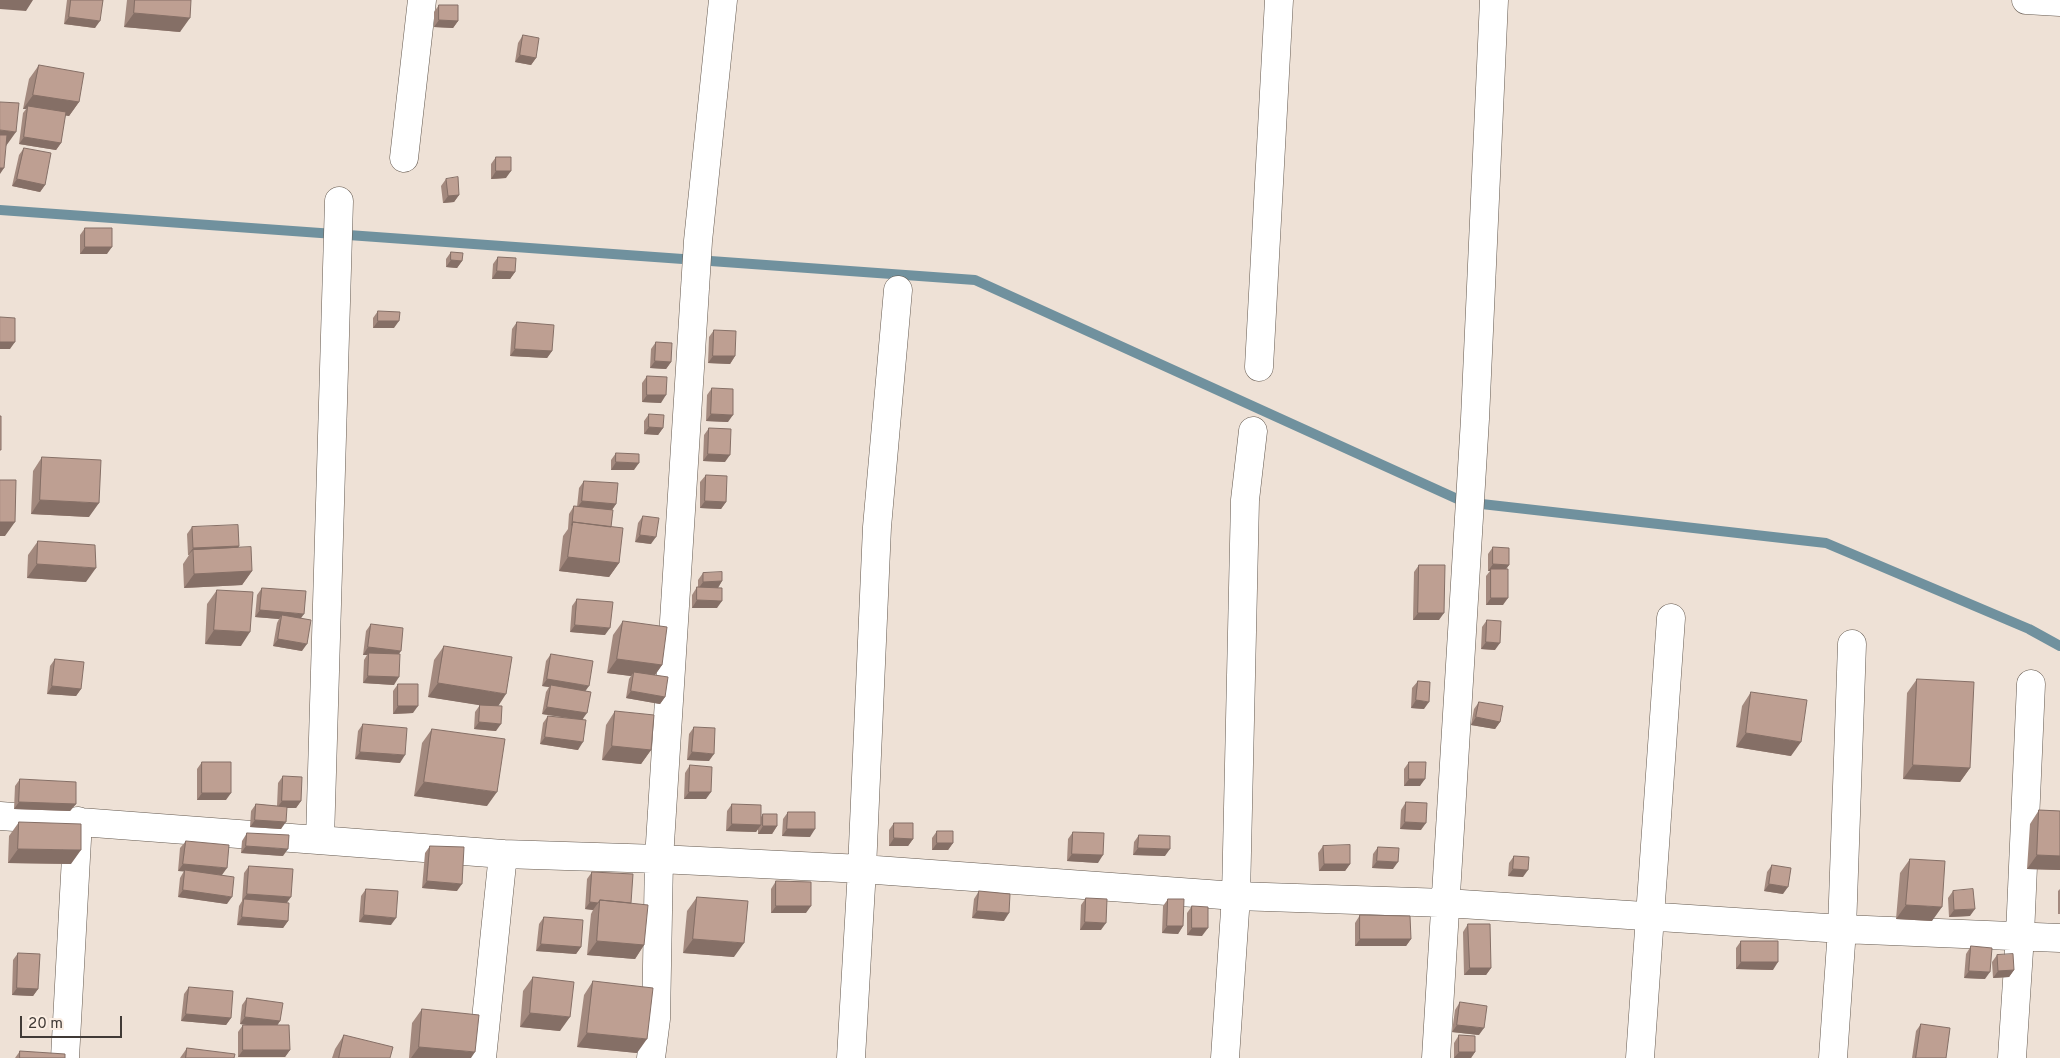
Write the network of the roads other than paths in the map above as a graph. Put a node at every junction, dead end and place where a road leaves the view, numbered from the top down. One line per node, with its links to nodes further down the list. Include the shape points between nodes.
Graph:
1 (422, 0): 7 (street)
2 (723, 0): 19 (street, via 698,242)
3 (1279, 0): 10 (street)
4 (1494, 0): 22 (street, via 1475,419)
5 (2026, 0): 6 (street)
6 (2060, 2)
7 (404, 158)
8 (339, 201): 17 (street)
9 (898, 290): 20 (street, via 877,527)
10 (1259, 367)
11 (1253, 431): 21 (street, via 1245,500)
12 (1671, 618): 23 (street)
13 (1852, 644): 24 (street)
14 (2031, 684): 25 (street)
15 (0, 816): 16 (street)
16 (78, 821): 17 (street); 27 (street)
17 (320, 839): 18 (street)
18 (502, 854): 19 (street); 28 (street)
19 (659, 859): 20 (street); 29 (street, via 656,1019)
20 (862, 869): 21 (street); 30 (street)
21 (1236, 896): 22 (street); 31 (street)
22 (1446, 903): 23 (street); 32 (street)
23 (1650, 916): 24 (street); 33 (street)
24 (1842, 929): 25 (street); 34 (street)
25 (2020, 935): 26 (street); 35 (street)
26 (2060, 938)
27 (65, 1058)
28 (482, 1058)
29 (651, 1058)
30 (851, 1058)
31 (1225, 1058)
32 (1436, 1058)
33 (1640, 1058)
34 (1833, 1058)
35 (2012, 1058)

